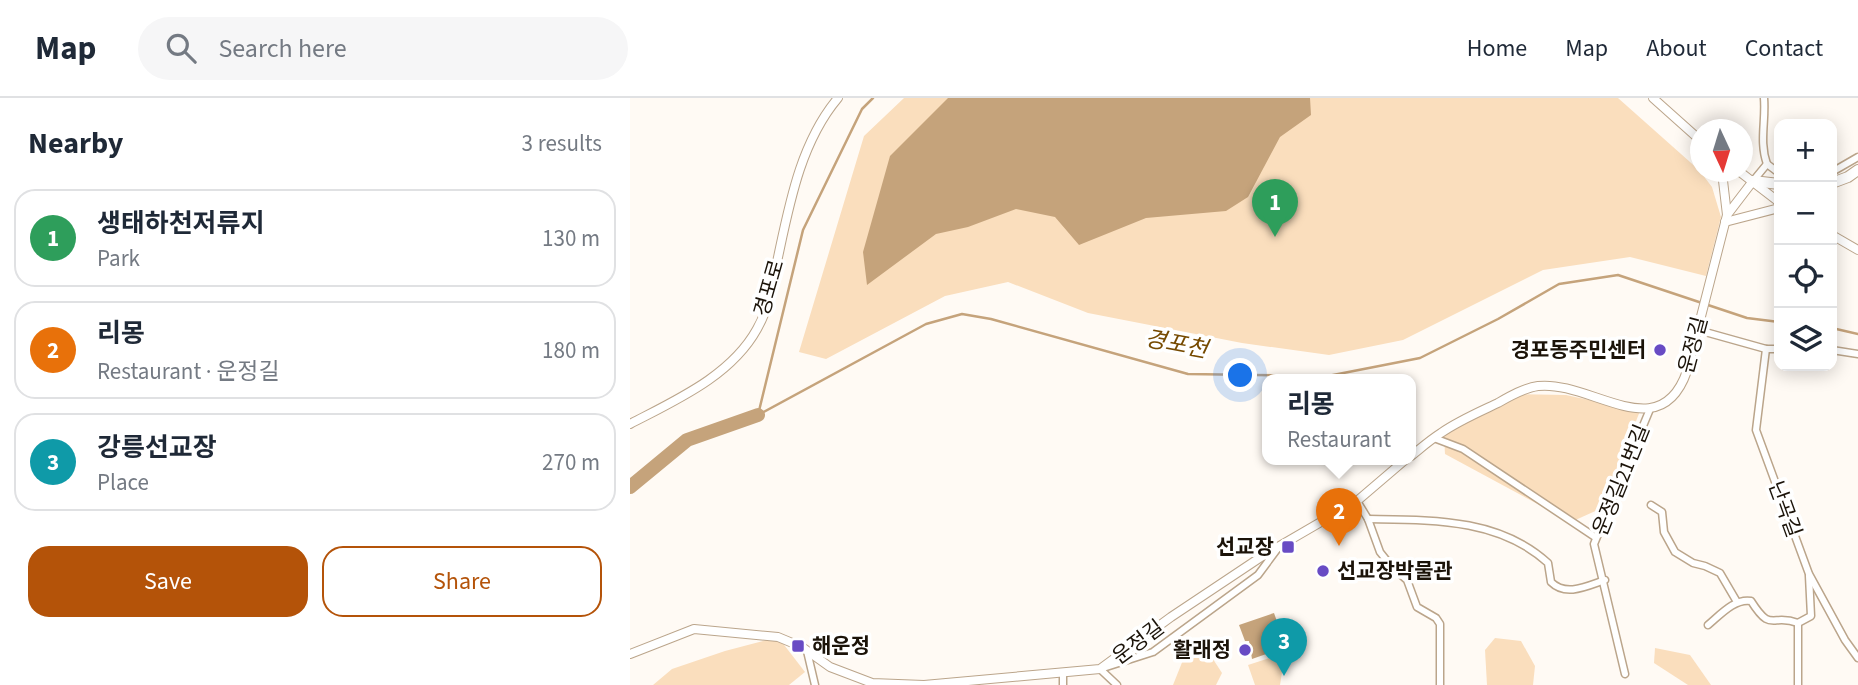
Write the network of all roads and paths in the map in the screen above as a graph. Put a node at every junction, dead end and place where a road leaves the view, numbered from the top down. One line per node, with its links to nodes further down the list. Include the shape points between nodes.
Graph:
1 (838, 98): 26 (street, 경포로, via 801,163 772,296 758,328 718,373)
2 (1653, 98): 4 (street)
3 (1764, 98): 6 (street, via 1762,151)
4 (1690, 131)
5 (1858, 157): 8 (street)
6 (1767, 164): 7 (street); 10 (street)
7 (1774, 169)
8 (1837, 169)
9 (1858, 170): 13 (main road)
10 (1753, 181): 14 (main road); 15 (street)
11 (1723, 182): 17 (street)
12 (1752, 182): 17 (street, 운정길)
13 (1834, 182)
14 (1774, 183)
15 (1774, 198)
16 (1774, 209): 17 (street)
17 (1726, 218): 20 (street, 운정길)
18 (1837, 238): 19 (street)
19 (1858, 250)
20 (1698, 328): 21 (street); 25 (street, 운정길, via 1678,393 1670,402)
21 (1766, 349): 22 (street); 35 (street, 난곡길, via 1756,430)
22 (1774, 349)
23 (1837, 351): 24 (street)
24 (1858, 354)
25 (1650, 409): 27 (street, via 1609,403 1574,389 1535,386); 33 (street, 운정길21번길)
26 (630, 424)
27 (1434, 438): 28 (street); 33 (street, via 1463,449)
28 (1416, 452)
29 (1399, 465): 30 (street, 운정길)
30 (1357, 501): 32 (street); 34 (street, 운정길)
31 (1651, 505): 37 (street, via 1662,512 1664,532 1675,552 1720,573)
32 (1368, 519): 36 (street, via 1457,522 1507,536 1548,563 1551,582 1560,589 1574,590); 49 (street, via 1380,552 1407,580 1417,607 1440,624)
33 (1595, 537): 36 (street, 운정길21번길)
34 (1278, 548): 43 (street, 운정길, via 1171,617); 43 (street, via 1258,575 1153,652)
35 (1809, 574): 38 (street, via 1811,616); 42 (street, 난곡길)
36 (1605, 580): 45 (street, 운정길21번길)
37 (1737, 602): 38 (street, via 1751,601 1767,620); 39 (street)
38 (1798, 623): 50 (street)
39 (1708, 625)
40 (807, 651): 41 (street, 운정길, via 778,637 694,629); 44 (street, 운정길, via 830,667 872,683 924,685); 46 (street)
41 (630, 654)
42 (1858, 658)
43 (1100, 670): 44 (street, 운정길); 48 (street)
44 (1063, 674): 47 (street)
45 (1625, 674)
46 (815, 685)
47 (1063, 685)
48 (1117, 685)
49 (1440, 685)
50 (1798, 685)

